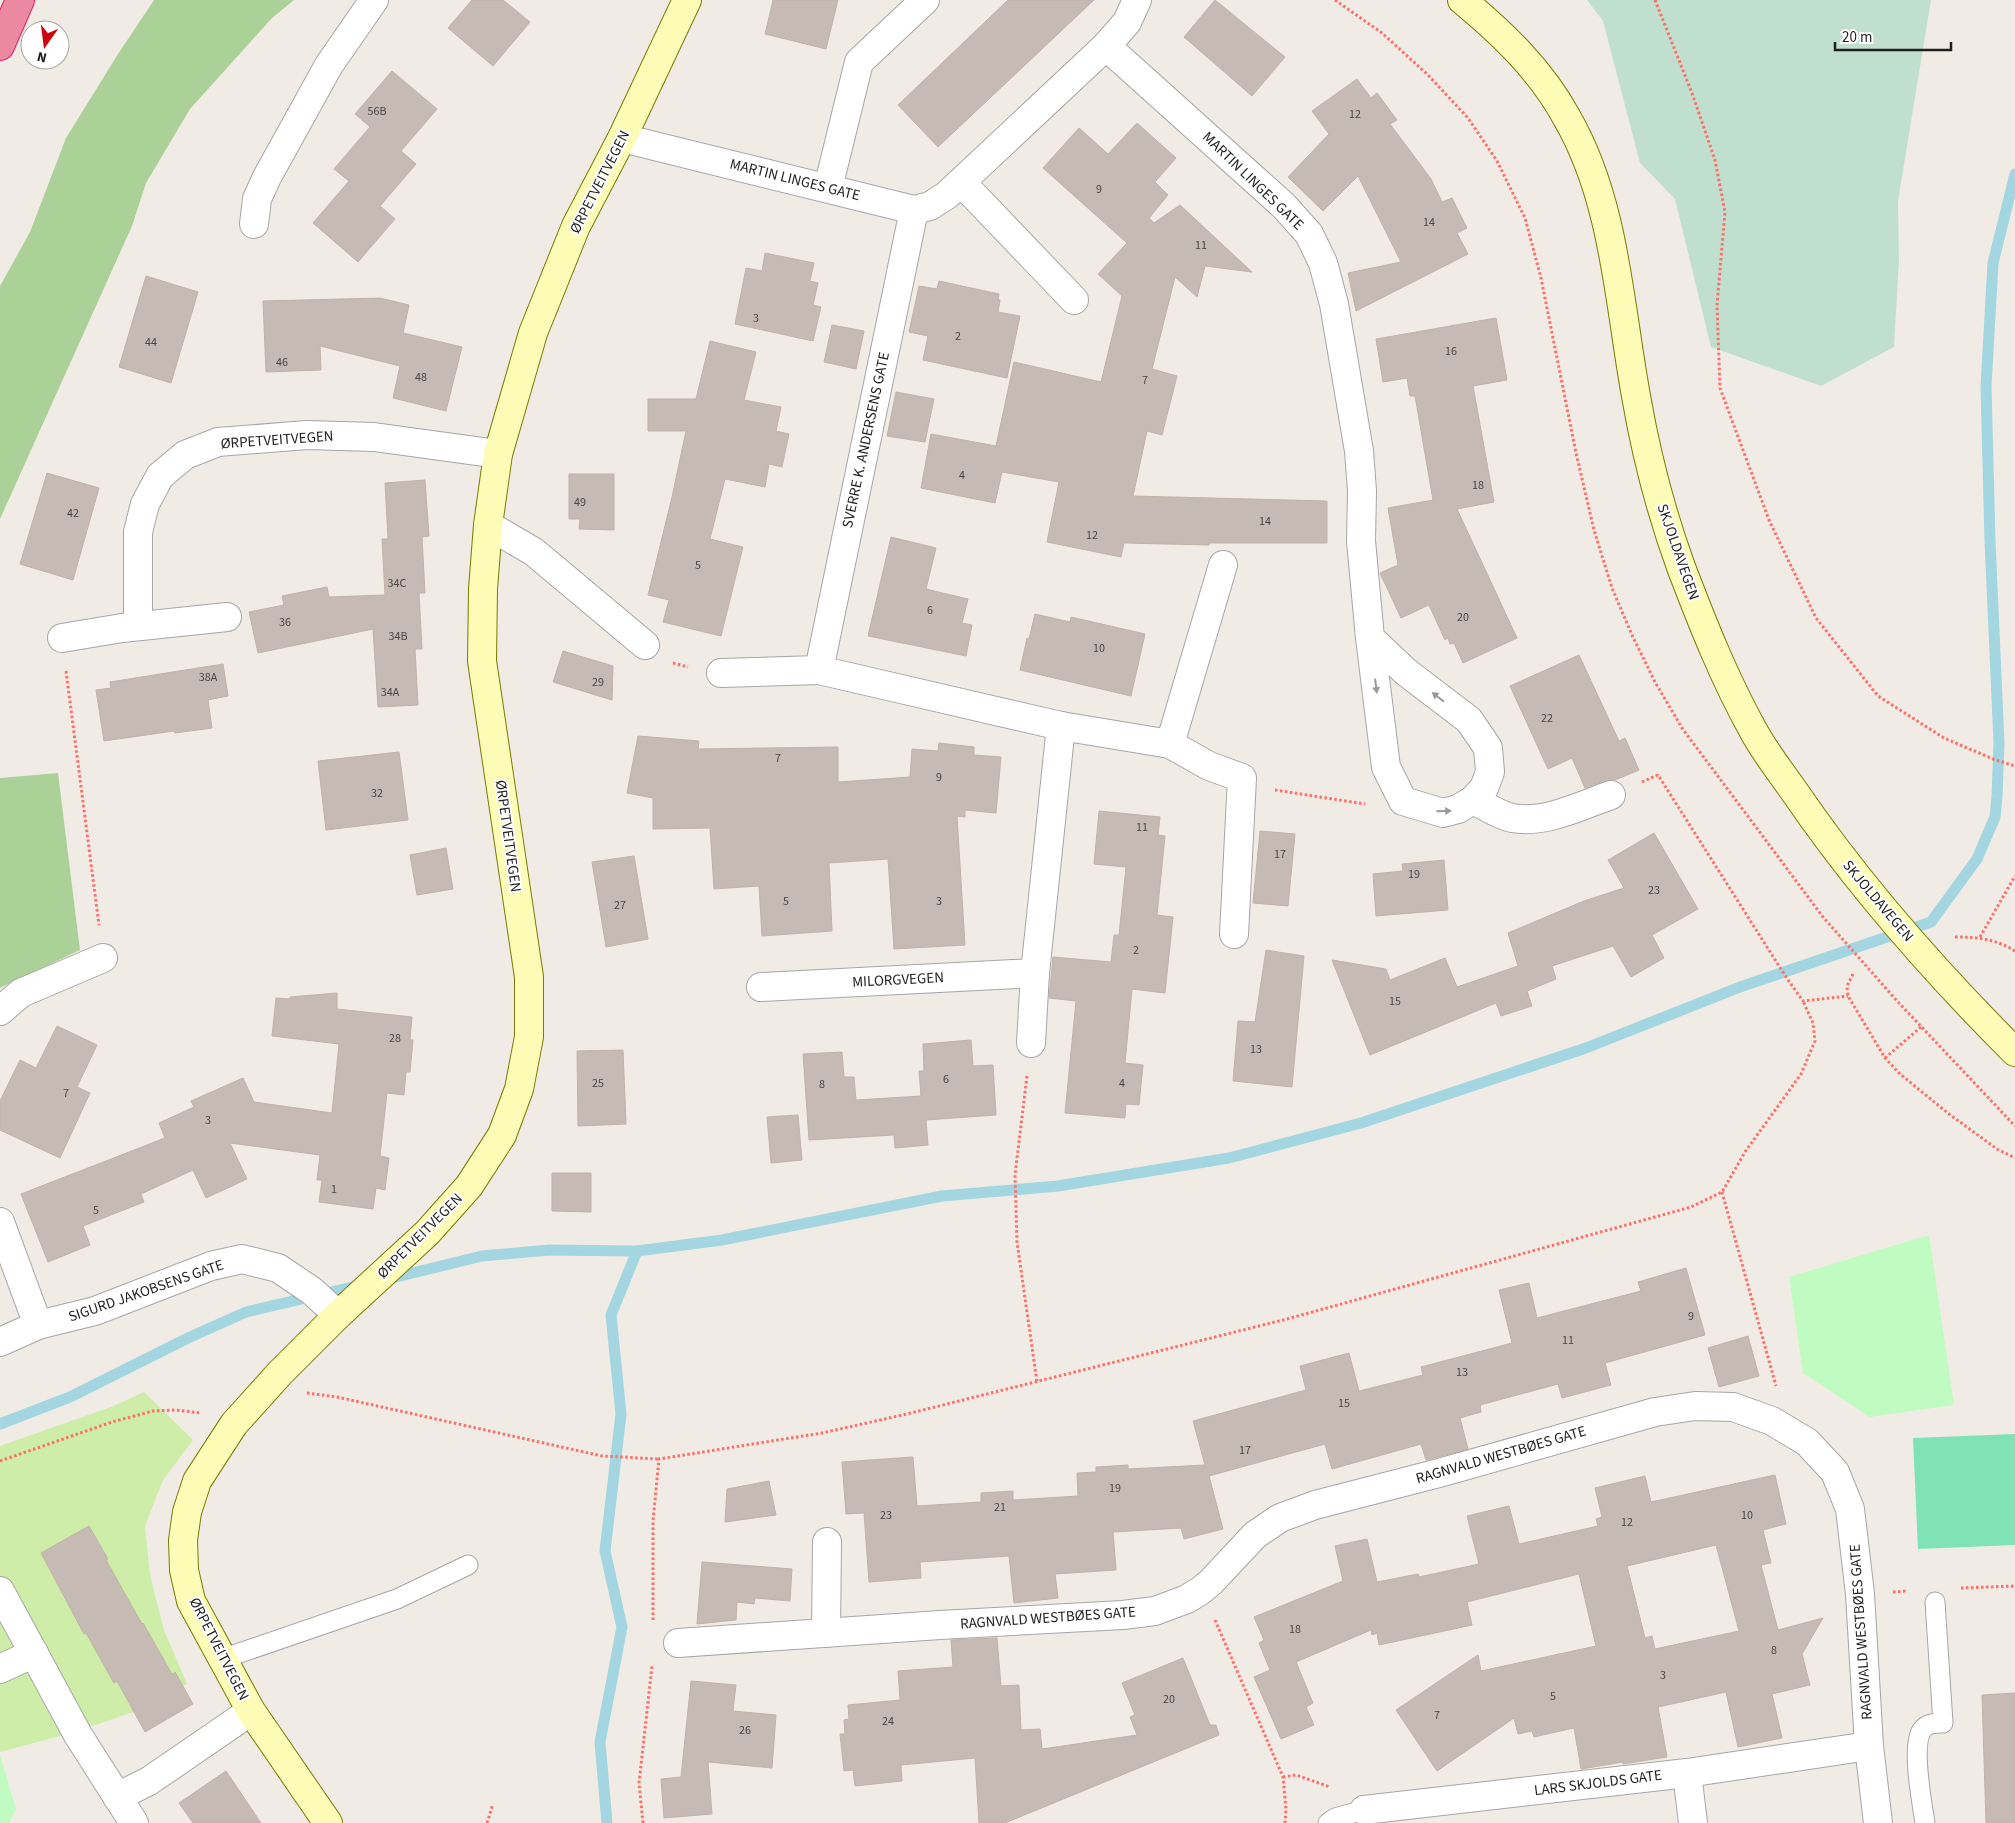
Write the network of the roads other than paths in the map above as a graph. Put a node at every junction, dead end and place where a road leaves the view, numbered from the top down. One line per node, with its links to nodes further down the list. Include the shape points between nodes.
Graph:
1 (20, 0): 8 (highway)
2 (34, 0): 8 (highway)
3 (374, 0): 14 (street, via 329,64 267,177 257,199)
4 (687, 0): 10 (street, ØRPETVEITVEGEN)
5 (924, 0): 12 (street, via 859,62)
6 (1137, 0): 9 (street, via 1127,22)
7 (1462, 0): 36 (street, SKJOLDAVEGEN, via 1503,35 1547,85 1585,152 1608,228 1636,398 1654,479 1681,566 1715,651 1754,731 1851,869 1960,997)
8 (4, 38)
9 (1106, 46): 11 (street); 22 (street, MARTIN LINGES GATE, via 1284,206 1309,234 1323,263 1334,304 1359,452 1361,541)
10 (622, 138): 12 (street, MARTIN LINGES GATE); 16 (street, ØRPETVEITVEGEN, via 576,226 533,333)
11 (961, 182): 13 (street, via 930,206); 15 (street)
12 (828, 188): 13 (street, MARTIN LINGES GATE)
13 (914, 210): 24 (street, SVERRE K. ANDERSENS GATE)
14 (254, 224)
15 (1074, 300)
16 (498, 454): 17 (street, ØRPETVEITVEGEN); 20 (street, ØRPETVEITVEGEN, via 374,437 308,435 218,442 185,455 160,476 145,504 138,532)
17 (488, 525): 23 (street, via 534,552); 38 (street, ØRPETVEITVEGEN, via 482,661 529,977 529,1037 519,1089 502,1135 469,1186 427,1233)
18 (1222, 565): 27 (street)
19 (226, 617): 20 (street)
20 (138, 626): 21 (street)
21 (62, 638)
22 (1370, 638): 29 (street, one-way to 22, via 1484,788 1490,772 1488,748 1469,720 1406,672); 29 (street, MARTIN LINGES GATE, one-way to 29, via 1386,766 1403,801 1442,813 1458,809)
23 (645, 646)
24 (819, 670): 25 (street); 26 (street)
25 (721, 673)
26 (1061, 726): 27 (street); 32 (street)
27 (1170, 744): 30 (street, via 1209,766 1242,778)
28 (1611, 795): 29 (street, via 1533,820 1510,818)
29 (1472, 800)
30 (1234, 934)
31 (103, 958): 34 (street, via 21,993)
32 (1035, 973): 33 (street, MILORGVEGEN); 35 (street)
33 (761, 987)
34 (0, 1011)
35 (1031, 1043)
36 (2015, 1052)
37 (0, 1222): 39 (street)
38 (338, 1315): 39 (street, SIGURD JAKOBSENS GATE, via 312,1291 278,1268 242,1259 211,1266 95,1311); 48 (street, ØRPETVEITVEGEN, via 234,1424 198,1481 183,1540 184,1570 191,1601)
39 (38, 1326): 40 (street, SIGURD JAKOBSENS GATE)
40 (0, 1342)
41 (826, 1542): 45 (street)
42 (468, 1565): 48 (lane, via 397,1599)
43 (0, 1590): 47 (street)
44 (1935, 1602): 60 (lane, via 1943,1723 1930,1723 1922,1729 1918,1741)
45 (826, 1633): 46 (street, RAGNVALD WESTBØES GATE); 51 (street, RAGNVALD WESTBØES GATE, via 1123,1615 1155,1610 1200,1591 1255,1535 1280,1518 1315,1505 1655,1412 1696,1406 1733,1407 1772,1421 1807,1442 1835,1472 1850,1509 1860,1594)
46 (678, 1643)
47 (34, 1653): 49 (street); 53 (street, via 78,1736)
48 (222, 1659): 50 (street, ØRPETVEITVEGEN)
49 (0, 1669)
50 (251, 1711): 53 (street, ØRPETVEITVEGEN, via 149,1781); 56 (street, ØRPETVEITVEGEN)
51 (1869, 1746): 52 (street, LARS SKJOLDS GATE); 59 (street, RAGNVALD WESTBØES GATE)
52 (1687, 1773): 54 (street, LARS SKJOLDS GATE); 58 (street)
53 (117, 1797): 55 (street)
54 (1364, 1810): 57 (lane, LARS SKJOLDS GATE)
55 (134, 1823)
56 (328, 1823)
57 (1328, 1823)
58 (1693, 1823)
59 (1878, 1823)
60 (1925, 1823)

